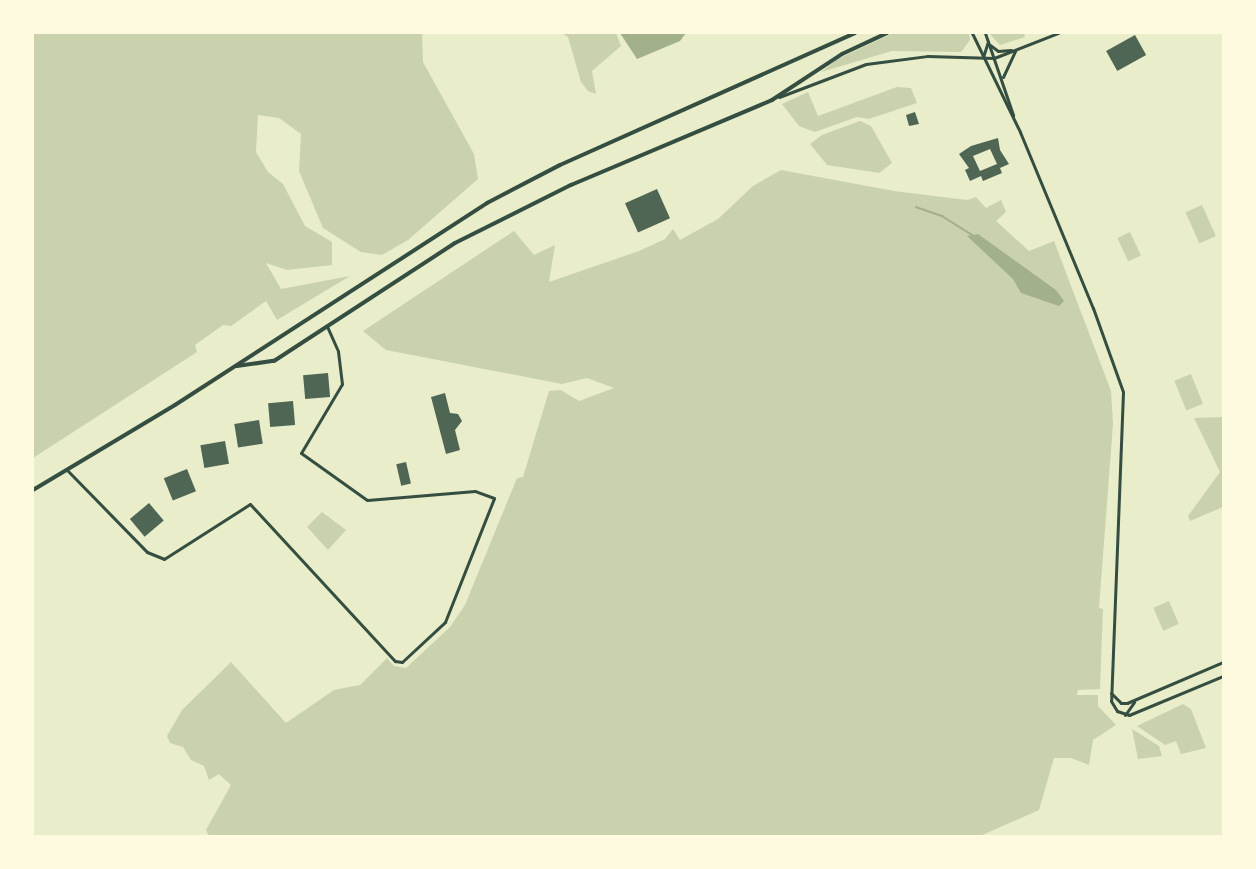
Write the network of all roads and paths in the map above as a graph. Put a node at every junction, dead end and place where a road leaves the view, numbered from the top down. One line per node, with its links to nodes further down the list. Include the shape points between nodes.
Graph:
1 (855, 33): 14 (main road, via 560,165 487,203)
2 (887, 33): 11 (main road, via 842,54)
3 (972, 33): 8 (street)
4 (985, 33): 6 (street)
5 (1058, 33): 7 (street)
6 (988, 42): 7 (street, via 998,51); 8 (street); 9 (street)
7 (1016, 50): 9 (street); 10 (street, via 1006,63)
8 (983, 57): 9 (street); 11 (street, via 884,60); 12 (street)
9 (994, 58): 10 (street)
10 (1003, 79): 12 (street)
11 (771, 100): 13 (main road, via 579,181 506,217 455,243)
12 (1014, 119): 19 (street, via 1096,315 1123,392 1125,424)
13 (327, 326): 14 (main road, via 274,361); 15 (street, via 338,351 342,384 301,453 367,500 475,490 494,498 445,622 402,662 395,662 250,504 164,559 147,552)
14 (235, 367): 15 (main road)
15 (68, 471): 16 (main road)
16 (33, 490)
17 (1223, 662): 20 (street)
18 (1223, 676): 21 (street)
19 (1110, 691): 20 (street, via 1121,703); 21 (street, via 1113,706)
20 (1138, 699): 21 (street)
21 (1125, 715)

